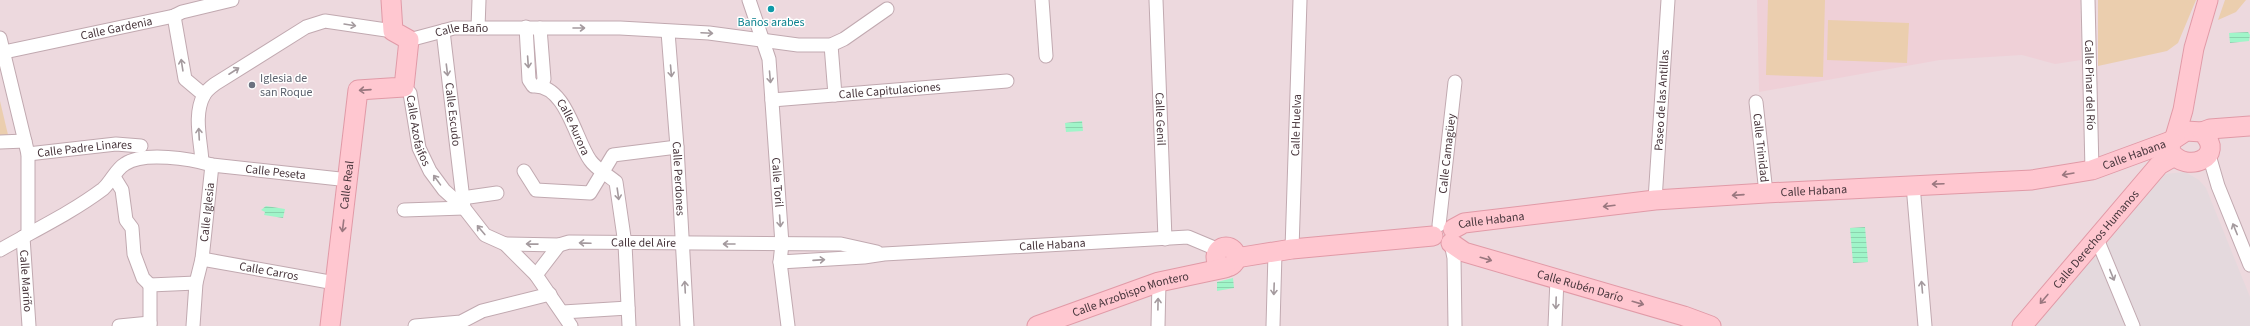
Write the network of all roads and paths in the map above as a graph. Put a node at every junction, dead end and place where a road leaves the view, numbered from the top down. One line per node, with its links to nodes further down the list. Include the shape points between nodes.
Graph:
1 (232, 0): 11 (street, Calle Gardenia)
2 (391, 0): 18 (street, Calle Azofaifos)
3 (479, 0): 13 (street)
4 (749, 0): 20 (street, Calle Toril)
5 (1042, 0): 23 (street)
6 (1156, 0): 55 (street, Calle Genil)
7 (1300, 0): 63 (street, Calle Huelva)
8 (1668, 0): 50 (street, Paseo de las Antillas)
9 (2088, 0): 42 (street, Calle Pinar del Río)
10 (2208, 0): 32 (street, via 2194,48)
11 (179, 9): 22 (street, Calle Gardenia); 28 (street, one-way to 11, via 185,79)
12 (887, 9): 21 (street)
13 (478, 28): 14 (street, Calle Baño); 16 (street, Calle Baño, via 454,28)
14 (526, 28): 15 (street, Calle Baño); 26 (street, Calle Aurora, one-way to 26, via 530,80 533,86)
15 (540, 28): 17 (street, Calle Baño, one-way to 17, via 620,28); 26 (street, via 544,79)
16 (443, 31): 18 (street, Calle Baño); 51 (street, Calle Escudo, one-way to 51)
17 (668, 32): 20 (street, Calle Baño, one-way to 20, via 709,33); 38 (street, Calle Perdones, one-way to 38)
18 (401, 36): 27 (street, Calle Azofaifos); 28 (street, Calle Baño, one-way to 18, via 215,84 306,27 325,21)
19 (0, 38): 22 (street, Calle Mariño)
20 (763, 39): 21 (street, Calle Baño, via 798,45); 30 (street, Calle Toril, one-way to 30, via 769,59)
21 (831, 45): 29 (street)
22 (2, 53): 37 (street, Calle Mariño)
23 (1046, 56)
24 (1007, 81): 29 (street, Calle Capitulaciones)
25 (1455, 82): 53 (street, Calle Camagüey)
26 (542, 85): 43 (street, Calle Aurora, via 554,93 565,108 590,161)
27 (404, 87): 46 (street, Calle Real, one-way to 46, via 358,90); 51 (street, Calle Azofaifos, one-way to 27, via 444,190 430,171 419,148 410,94)
28 (204, 95): 41 (street, Calle Iglesia, one-way to 28, via 199,133)
29 (835, 95): 30 (street, Calle Capitulaciones)
30 (772, 100): 60 (street, Calle Toril, one-way to 60)
31 (1756, 102): 49 (street, Calle Trinidad)
32 (2183, 110): 34 (street); 36 (street)
33 (2250, 127): 34 (street); 40 (street, via 2236,133)
34 (2197, 131): 36 (street, via 2186,131); 40 (street, via 2209,138)
35 (0, 142): 37 (street, Calle Padre Linares)
36 (2173, 145): 40 (street, via 2184,162 2197,162); 42 (street, Calle Habana); 56 (street, Calle Derechos Humanos)
37 (26, 147): 39 (street, Calle Padre Linares, via 116,144); 54 (street, Calle Mariño)
38 (677, 147): 43 (street, via 613,155); 57 (street, Calle Perdones)
39 (145, 148): 41 (street, Calle Peseta, via 159,157); 45 (street, via 124,164)
40 (2210, 152): 69 (street, one-way to 40, via 2218,186)
41 (205, 161): 46 (street, Calle Peseta); 66 (street, Calle Iglesia)
42 (2092, 170): 47 (street, Calle Habana, one-way to 47, via 2032,180)
43 (603, 171): 44 (street, via 590,193 536,190); 59 (street, Calle Aurora, one-way to 59, via 616,182)
44 (524, 172)
45 (114, 177): 54 (street, via 105,188 73,210); 75 (street, via 122,190 126,220 132,228 134,254 143,278)
46 (349, 180): 73 (street, Calle Real, one-way to 73)
47 (1914, 186): 49 (street, Calle Habana); 96 (street, one-way to 47)
48 (497, 193): 51 (street)
49 (1766, 193): 50 (street, Calle Habana, one-way to 50)
50 (1655, 200): 53 (street, Calle Habana, one-way to 53, via 1464,223)
51 (463, 203): 52 (street); 58 (street, one-way to 51, via 485,235)
52 (404, 210)
53 (1444, 233): 63 (street, Calle Habana); 71 (street, Calle Rubén Darío, one-way to 71, via 1464,252); 93 (street, Calle Camagüey, via 1454,258)
54 (25, 235): 62 (street); 64 (street, Calle Mariño)
55 (1165, 238): 65 (street, Calle Habana); 67 (street, Calle Habana, via 1188,237)
56 (2097, 239): 97 (street, Calle Derechos Humanos, one-way to 97, via 2087,247); 98 (street, one-way to 98)
57 (683, 243): 59 (street, Calle del Aire); 60 (street, Calle del Aire, one-way to 57); 89 (street, Calle Perdones, one-way to 57)
58 (505, 244): 61 (street, Calle del Aire, one-way to 58); 70 (street)
59 (625, 244): 61 (street, Calle del Aire, one-way to 61, via 569,242); 77 (street, Calle Aurora)
60 (782, 244): 65 (street, Calle Habana, via 841,244); 68 (street, Calle Toril)
61 (560, 245): 70 (street)
62 (0, 250): 64 (street)
63 (1284, 251): 67 (street, Calle Habana); 92 (street, Calle Huelva, one-way to 92)
64 (24, 254): 82 (street, Calle Mariño)
65 (884, 254): 68 (street, Calle Habana, one-way to 65, via 864,258)
66 (202, 259): 73 (street, Calle Carros); 74 (street, Calle Iglesia)
67 (1227, 259): 72 (street, Calle Arzobispo Montero)
68 (780, 262): 90 (street, Calle Toril)
69 (2250, 265)
70 (536, 274): 76 (street)
71 (1557, 279): 79 (street, Calle Rubén Darío, one-way to 79); 94 (street, one-way to 94)
72 (1159, 282): 81 (street, Calle Arzobispo Montero); 91 (street, one-way to 72)
73 (335, 283): 85 (street, Calle Real)
74 (196, 284): 75 (street); 84 (street, Calle Iglesia)
75 (150, 285): 80 (street)
76 (550, 294): 78 (street); 86 (street, via 482,311 461,322)
77 (628, 308): 78 (street); 88 (street, Calle Aurora)
78 (563, 312): 87 (street)
79 (1684, 321): 95 (street, Calle Rubén Darío)
80 (150, 325): 83 (street)
81 (1040, 325)
82 (29, 326)
83 (119, 326)
84 (193, 326)
85 (330, 326)
86 (415, 326)
87 (571, 326)
88 (629, 326)
89 (687, 326)
90 (788, 326)
91 (1158, 326)
92 (1273, 326)
93 (1455, 326)
94 (1555, 326)
95 (1711, 326)
96 (1925, 326)
97 (2022, 326)
98 (2133, 326)

